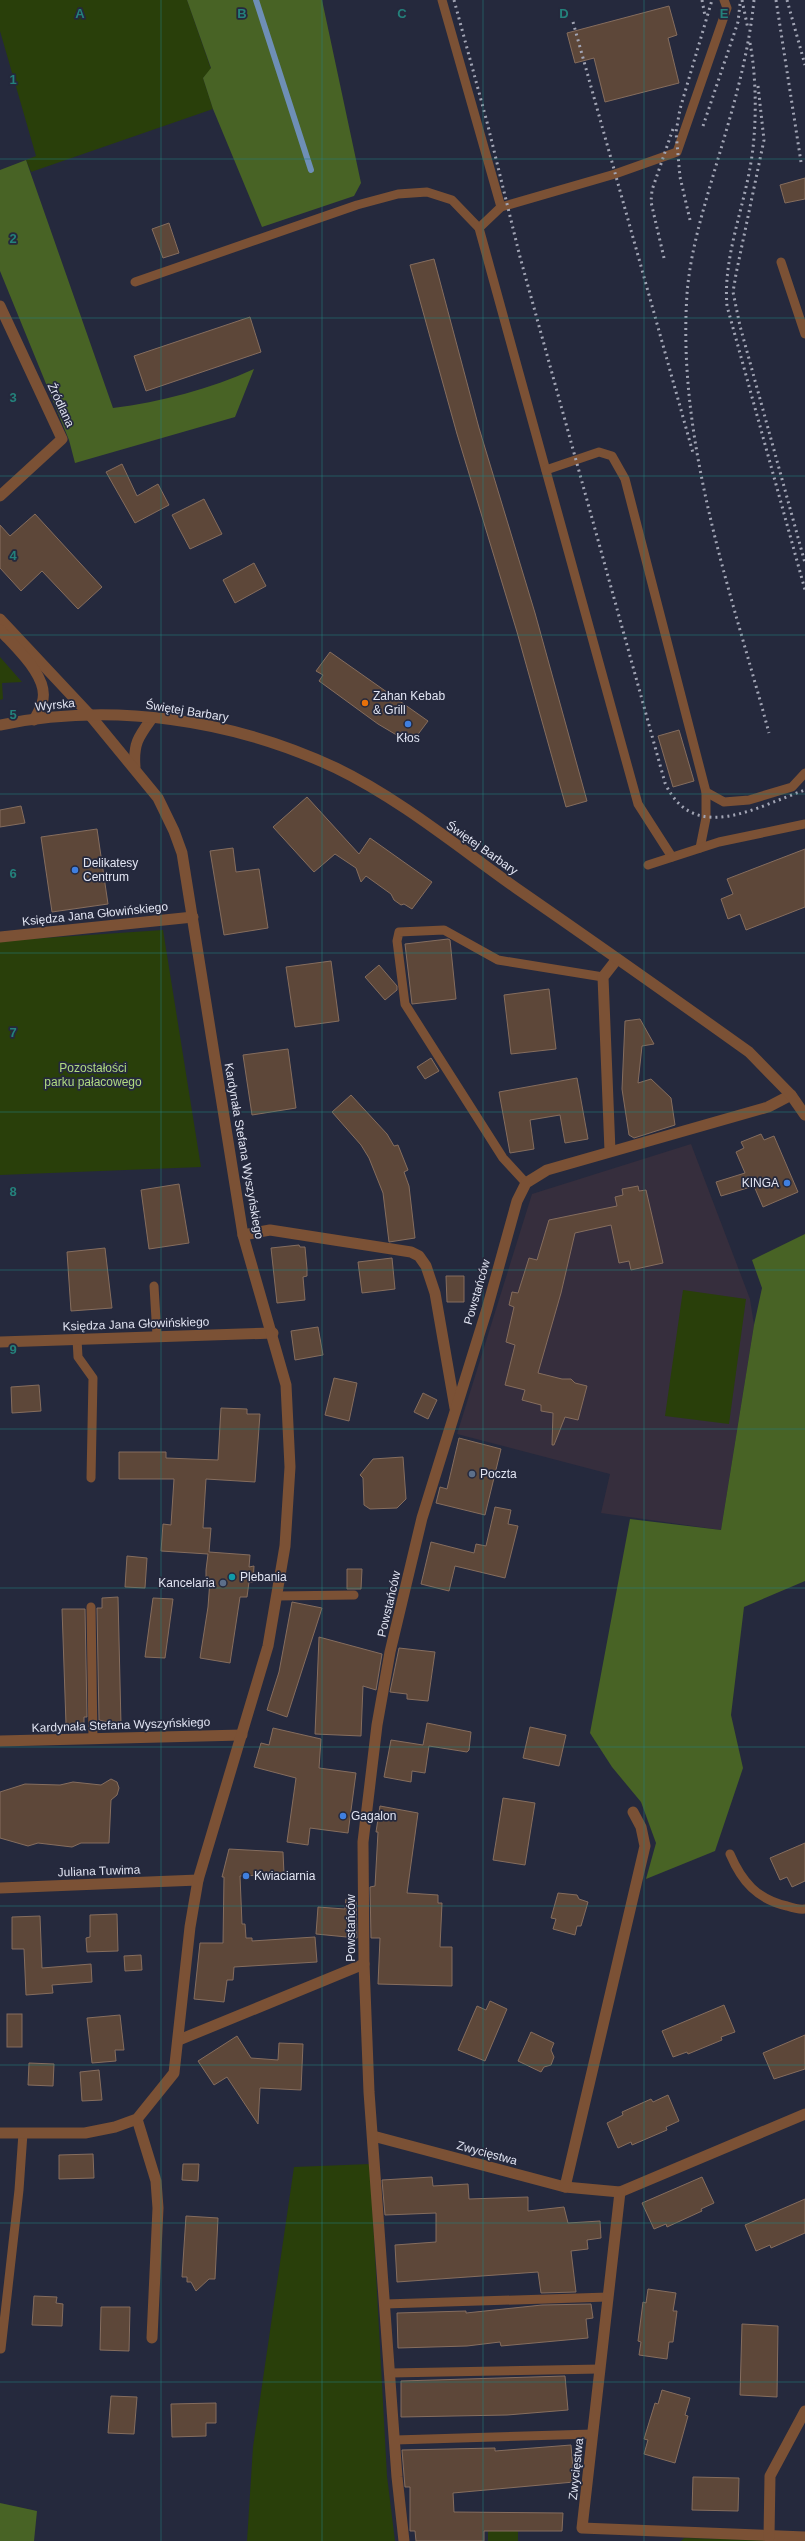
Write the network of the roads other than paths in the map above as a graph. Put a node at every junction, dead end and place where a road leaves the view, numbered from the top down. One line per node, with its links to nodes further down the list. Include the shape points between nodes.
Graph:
1 (442, 0): 3 (lane)
2 (724, 0): 3 (lane, via 727,8 677,152 615,174)
3 (501, 207): 4 (lane)
4 (479, 228): 6 (lane, via 452,200 427,192 398,194 357,205); 9 (lane)
5 (781, 262): 8 (lane)
6 (135, 282)
7 (0, 306): 10 (street, Źródlana, via 62,439)
8 (805, 334)
9 (546, 470): 19 (lane, via 599,452 612,456 625,479); 22 (lane, via 638,804)
10 (0, 496)
11 (0, 619): 13 (street, Kardynała Stefana Wyszyńskiego)
12 (0, 630): 15 (street, via 36,670 43,702)
13 (89, 714): 14 (street, Świętej Barbary); 15 (street, Wyrska); 17 (street, Kardynała Stefana Wyszyńskiego)
14 (152, 718): 17 (street, via 139,736 134,749); 26 (street, Świętej Barbary, via 208,725 264,740 336,769 400,806)
15 (34, 720): 16 (street, Wyrska)
16 (0, 725)
17 (135, 767): 24 (street, Kardynała Stefana Wyszyńskiego, via 158,798 174,830 182,853)
18 (805, 773): 19 (lane, via 792,787 748,800 724,802)
19 (706, 792): 21 (lane, via 706,818)
20 (805, 824): 21 (lane)
21 (700, 848): 22 (lane)
22 (672, 857): 23 (lane)
23 (648, 865)
24 (193, 917): 25 (street, Księdza Jana Głowińskiego); 32 (street, Kardynała Stefana Wyszyńskiego)
25 (0, 937)
26 (617, 959): 27 (street); 28 (street, Świętej Barbary, via 749,1052)
27 (603, 977): 30 (street); 31 (lane, via 498,960 444,930 399,932 397,941 404,1004 504,1158)
28 (791, 1095): 29 (street, Świętej Barbary); 30 (street, via 768,1108)
29 (805, 1115)
30 (610, 1151): 31 (street, via 547,1170)
31 (526, 1183): 38 (street, Powstańców, via 517,1201)
32 (243, 1235): 34 (street, Kardynała Stefana Wyszyńskiego); 38 (street, via 270,1230 411,1252 419,1256 426,1266 435,1293)
33 (154, 1286): 35 (lane)
34 (272, 1332): 35 (street, Księdza Jana Głowińskiego); 41 (street, Kardynała Stefana Wyszyńskiego, via 286,1384 290,1467 285,1546)
35 (156, 1336): 36 (street, Księdza Jana Głowińskiego)
36 (77, 1339): 37 (street, Księdza Jana Głowińskiego); 39 (lane, via 78,1357 93,1378)
37 (0, 1342)
38 (455, 1411): 51 (street, Powstańców, via 422,1518 390,1652 377,1725 363,1842)
39 (91, 1478)
40 (354, 1595): 41 (lane)
41 (277, 1596): 43 (street, Kardynała Stefana Wyszyńskiego, via 268,1646)
42 (91, 1607): 44 (lane)
43 (242, 1735): 44 (street, Kardynała Stefana Wyszyńskiego); 48 (street, Kardynała Stefana Wyszyńskiego)
44 (93, 1739): 45 (street, Kardynała Stefana Wyszyńskiego)
45 (0, 1741)
46 (633, 1812): 58 (street, via 641,1827 645,1846)
47 (730, 1854): 50 (lane, via 738,1873 752,1891 776,1904)
48 (198, 1880): 49 (street, Juliana Tuwima); 52 (street, Kardynała Stefana Wyszyńskiego, via 190,1927)
49 (0, 1888)
50 (805, 1910)
51 (364, 1964): 52 (street); 57 (street, Powstańców)
52 (178, 2040): 54 (street, Kardynała Stefana Wyszyńskiego, via 174,2073)
53 (805, 2114): 59 (street, Zwycięstwa)
54 (137, 2119): 56 (street, via 115,2127 85,2133); 62 (street, via 156,2181 158,2208)
55 (0, 2133): 56 (street)
56 (23, 2133): 63 (lane)
57 (373, 2136): 58 (street, Zwycięstwa); 61 (street, Powstańców)
58 (564, 2186): 59 (street, Zwycięstwa)
59 (620, 2192): 60 (street, Zwycięstwa)
60 (608, 2297): 61 (lane); 64 (street, Zwycięstwa)
61 (385, 2304): 65 (street, Powstańców)
62 (152, 2338)
63 (1, 2350)
64 (600, 2368): 65 (lane); 67 (street, Zwycięstwa)
65 (390, 2373): 68 (street, Powstańców)
66 (805, 2411): 69 (street, via 770,2476)
67 (593, 2434): 68 (lane); 69 (street, Zwycięstwa, via 582,2528)
68 (395, 2440): 71 (street, Powstańców)
69 (769, 2537): 70 (street, Zwycięstwa)
70 (805, 2537)
71 (404, 2541)

